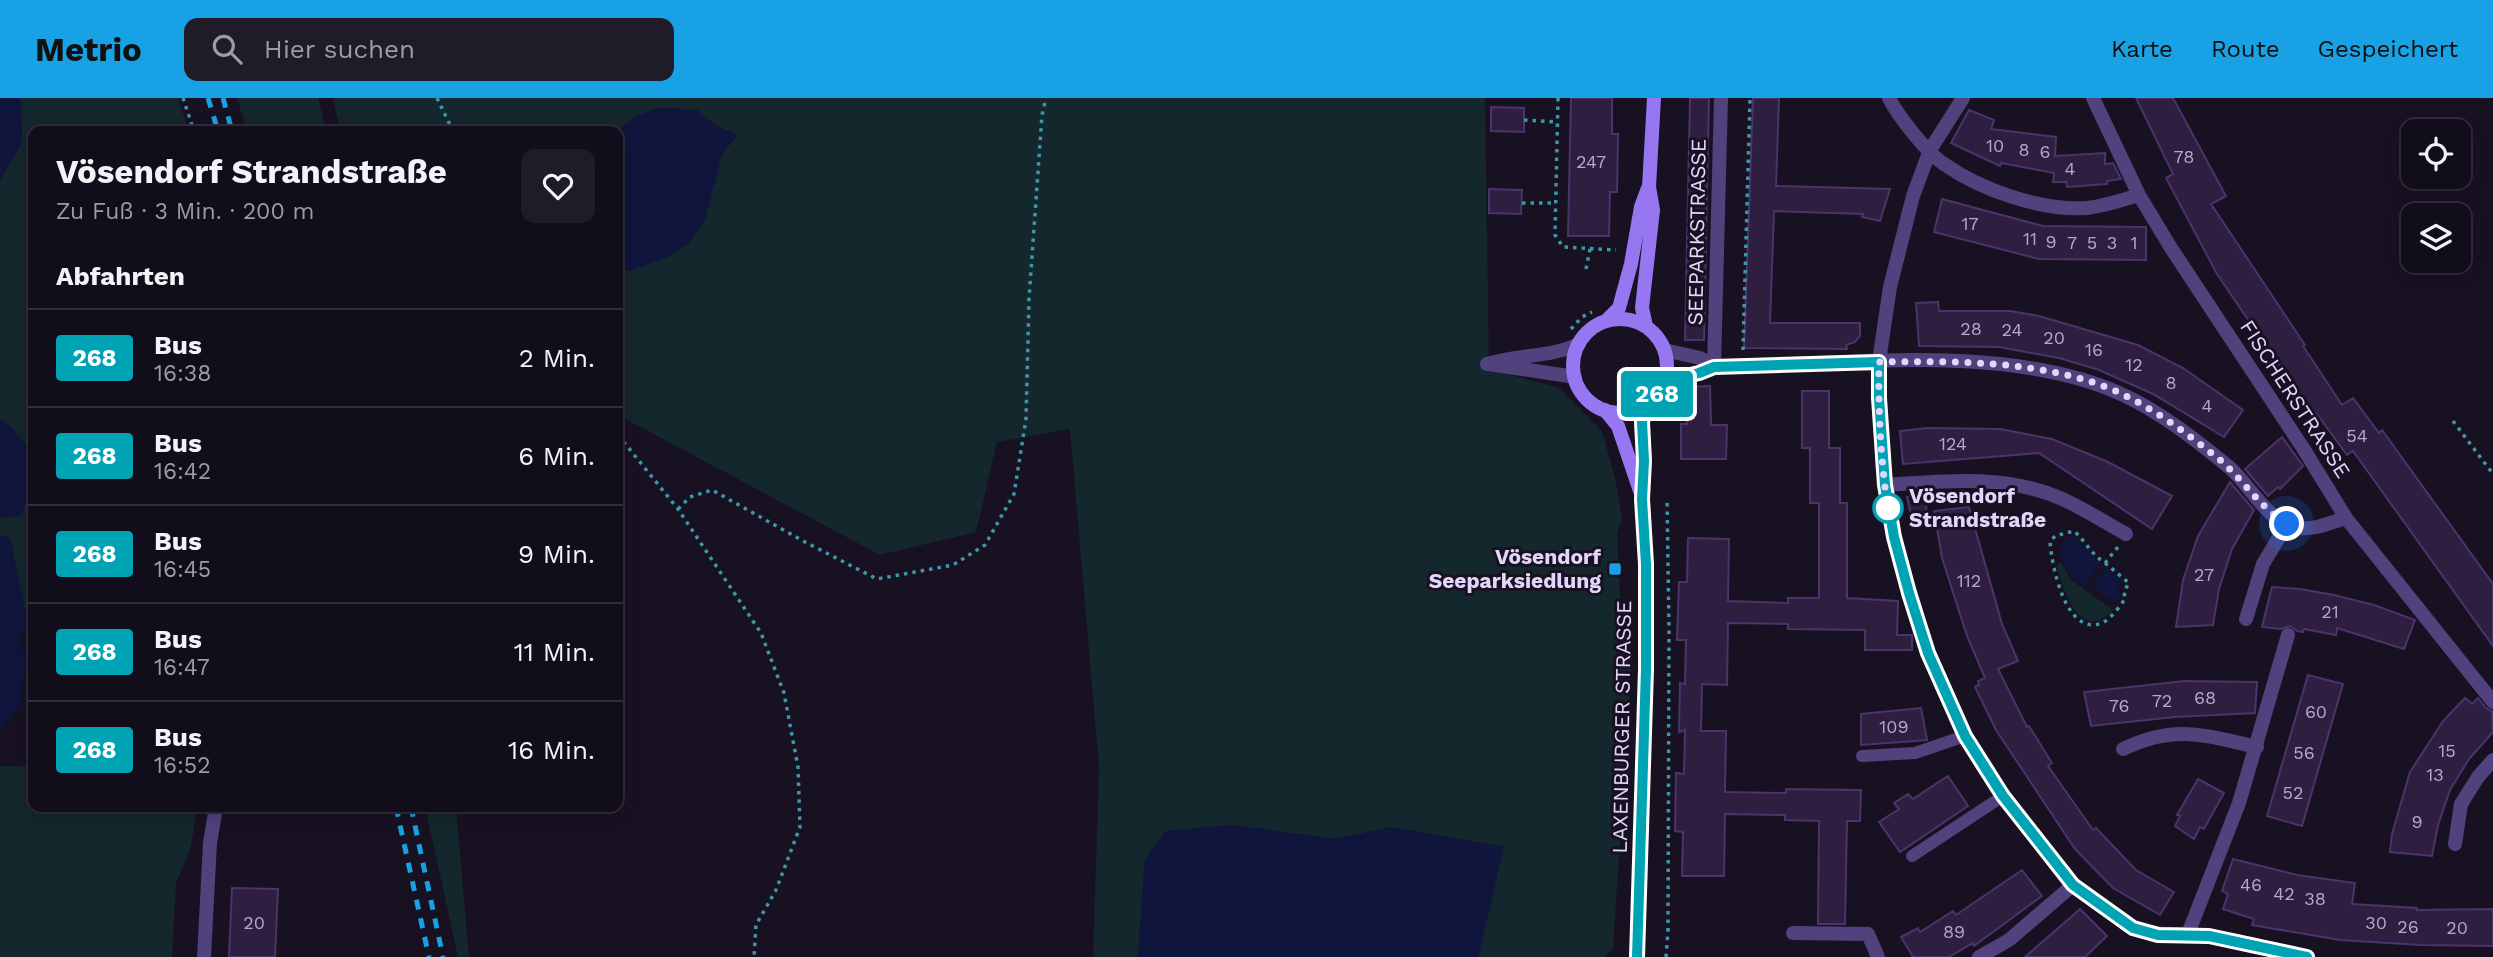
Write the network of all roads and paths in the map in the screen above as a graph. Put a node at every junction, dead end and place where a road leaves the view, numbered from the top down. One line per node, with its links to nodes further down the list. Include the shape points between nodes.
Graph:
1 (183, 98): 13 (path)
2 (437, 98): 14 (path)
3 (1046, 98): 41 (path, via 1029,299 1026,419 1014,494 985,545 953,565 877,579 712,490 690,497)
4 (1558, 98): 12 (path)
5 (1654, 98): 16 (main road)
6 (1721, 98): 30 (street, SEEPARKSTRASSE)
7 (1750, 98): 28 (path, via 1742,352)
8 (1889, 98): 15 (street)
9 (1963, 98): 15 (street)
10 (2093, 98): 17 (street, FISCHERSTRASSE)
11 (1524, 121): 12 (path)
12 (1557, 122): 19 (path)
13 (192, 126)
14 (451, 126)
15 (1930, 150): 17 (street, via 1941,163 1975,182 2034,202 2084,208); 29 (street, via 1890,287)
16 (1649, 187): 23 (main road, via 1619,308); 24 (main road, via 1653,210 1642,308)
17 (2139, 195): 42 (street, FISCHERSTRASSE)
18 (1522, 203): 19 (path)
19 (1555, 203): 20 (path, via 1555,235 1563,247)
20 (1590, 249): 21 (path); 22 (path)
21 (1622, 250)
22 (1586, 269)
23 (1602, 315): 24 (main road); 25 (path, via 1582,317); 26 (main road)
24 (1646, 326): 27 (main road)
25 (1570, 331)
26 (1579, 344): 31 (main road); 31 (street, via 1561,353 1487,364)
27 (1664, 350): 30 (street, SEEPARKSTRASSE, via 1700,358); 32 (main road)
28 (1755, 352)
29 (1879, 362): 30 (street, SEEPARKSTRASSE); 38 (street); 43 (street, SEEPARKSTRASSE, via 1995,363 2071,377 2120,393 2215,455 2261,504)
30 (1714, 367): 32 (street, SEEPARKSTRASSE)
31 (1574, 377): 34 (main road, via 1592,403)
32 (1665, 381): 33 (main road)
33 (1646, 404): 34 (main road, via 1631,411); 40 (main road, LAXENBURGER STRASSE)
34 (1605, 410): 40 (main road, LAXENBURGER STRASSE, via 1618,426)
35 (2454, 421): 37 (path)
36 (623, 441): 41 (path)
37 (2493, 474)
38 (1885, 485): 44 (street, via 1980,480 2024,486 2059,497); 49 (street, via 1894,537 1928,653)
39 (1667, 498): 64 (path)
40 (1642, 499): 63 (main road, LAXENBURGER STRASSE, via 1646,669)
41 (678, 509): 62 (path, via 761,633 784,692 797,766 800,827 776,890 756,925)
42 (2346, 518): 43 (street, via 2317,527); 48 (street, FISCHERSTRASSE)
43 (2287, 524): 46 (street, via 2263,564)
44 (2122, 540): 45 (path)
45 (2105, 563): 45 (path, via 2091,554 2074,531 2050,542 2069,609 2076,619 2090,625 2104,622 2115,612 2129,583)
46 (2246, 619)
47 (2288, 635): 50 (street)
48 (2493, 702)
49 (1965, 736): 52 (lane, via 1914,753); 54 (street)
50 (2257, 747): 51 (street, via 2195,733 2173,733); 60 (street)
51 (2123, 749)
52 (1862, 756)
53 (2493, 760): 56 (street, via 2461,804)
54 (2003, 796): 57 (lane); 58 (street)
55 (215, 812): 61 (street)
56 (2455, 844)
57 (1912, 856)
58 (2073, 885): 60 (street, via 2133,928 2158,935); 66 (street, via 2009,940)
59 (1793, 933): 65 (street, via 1868,934)
60 (2188, 934): 67 (street)
61 (204, 957)
62 (754, 957)
63 (1637, 957)
64 (1666, 957)
65 (1878, 957)
66 (1979, 957)
67 (2307, 957)

